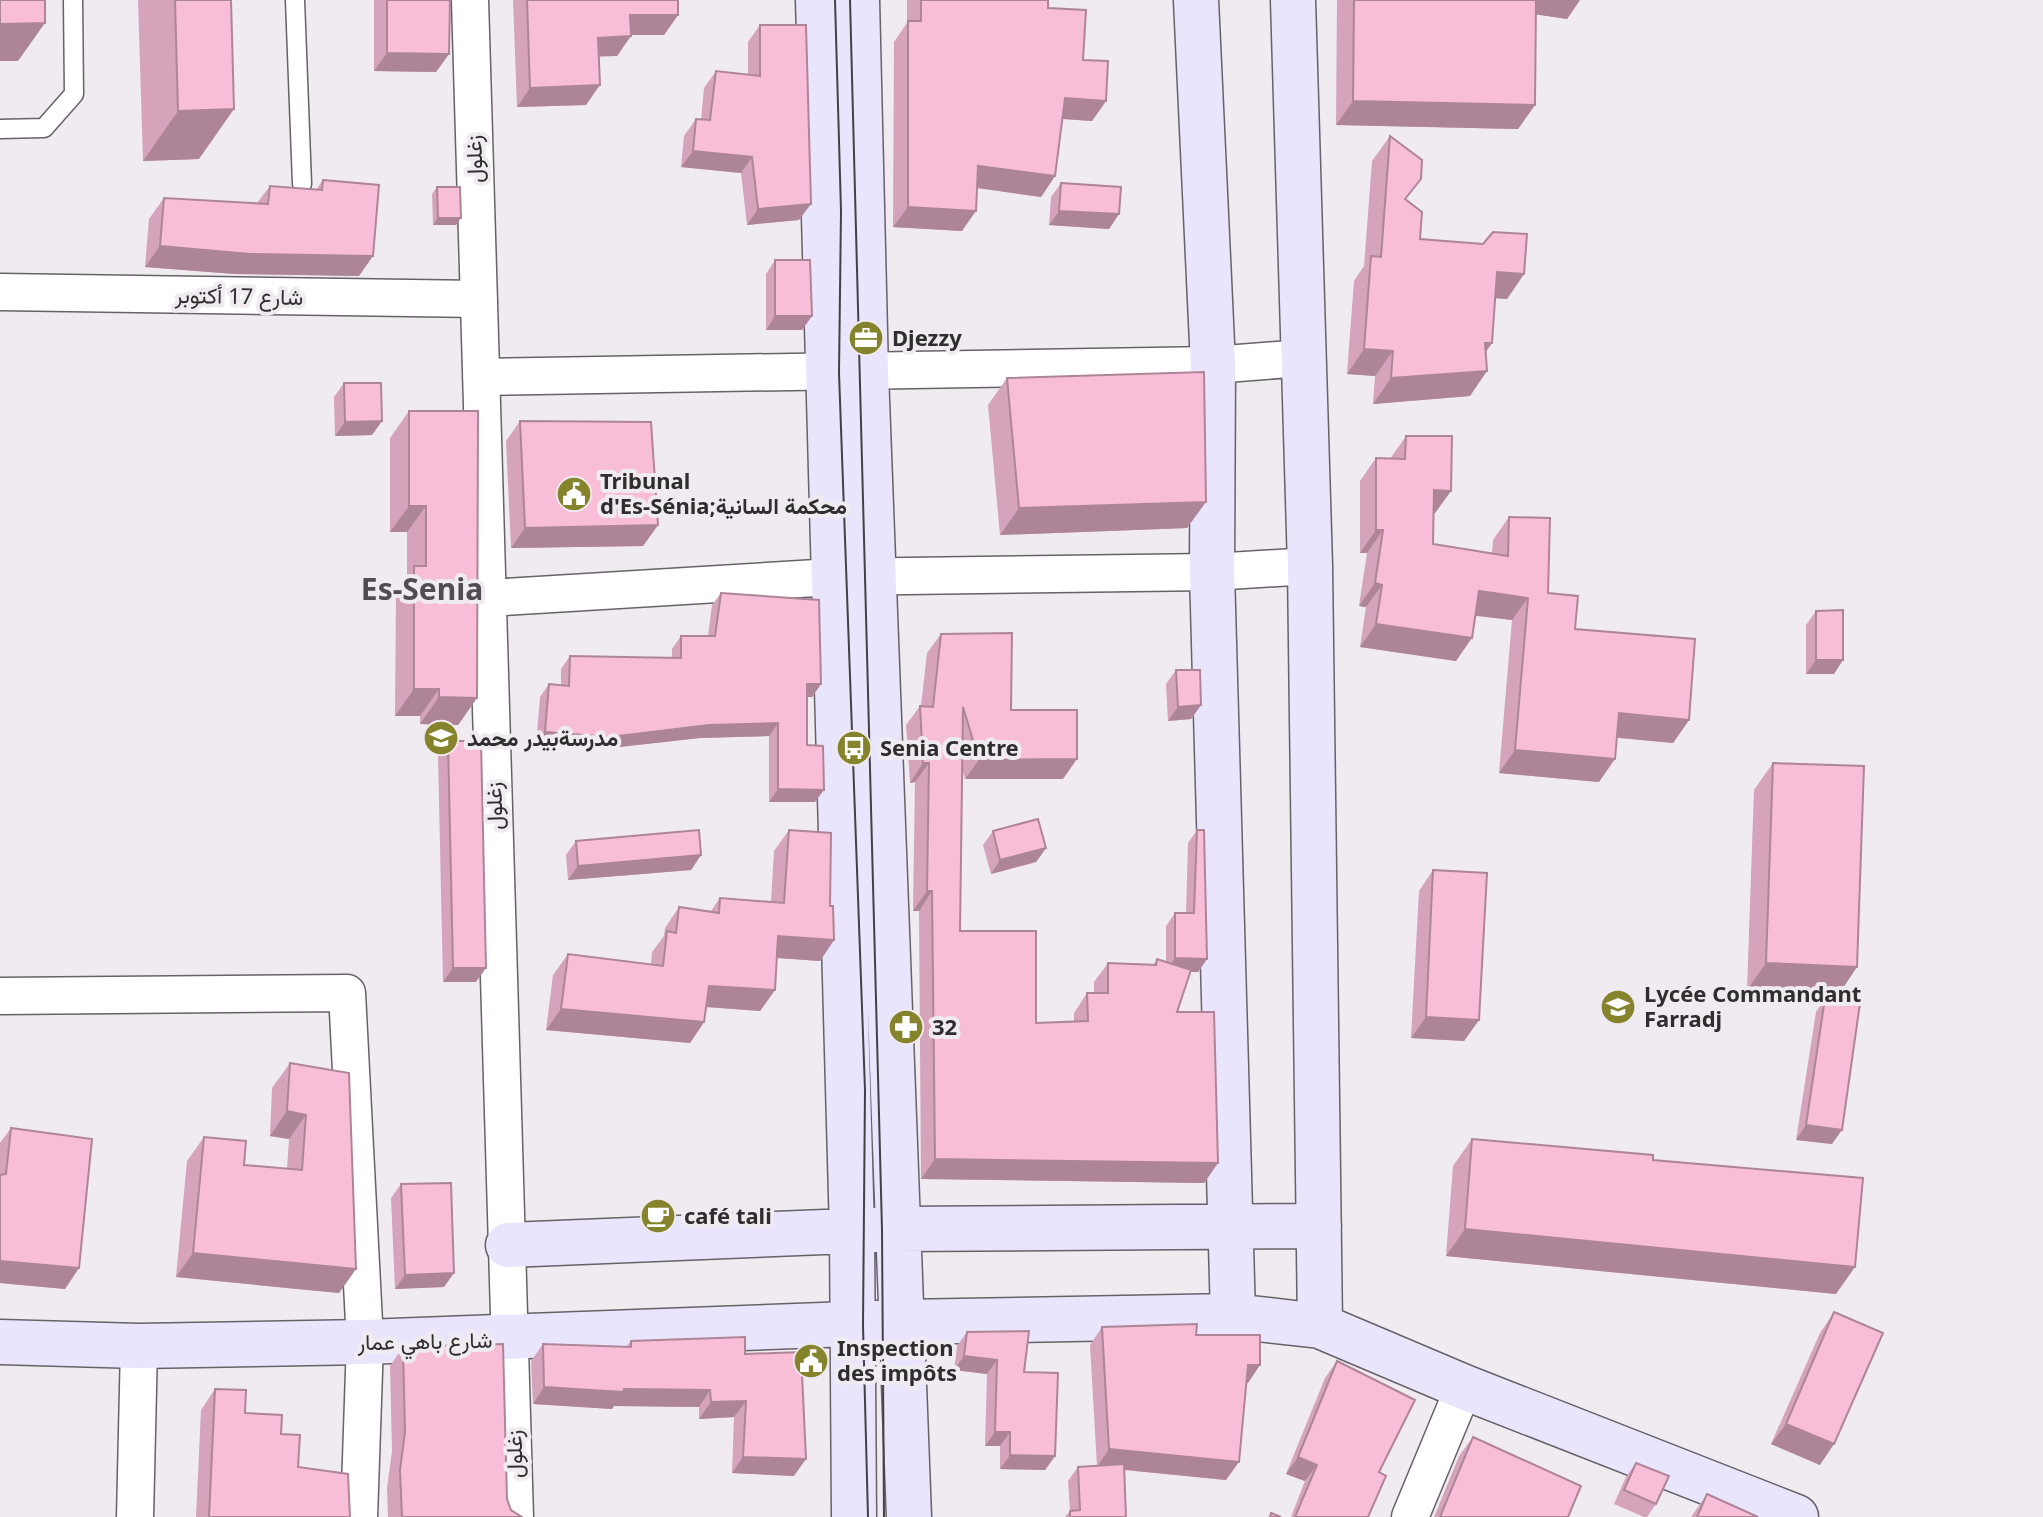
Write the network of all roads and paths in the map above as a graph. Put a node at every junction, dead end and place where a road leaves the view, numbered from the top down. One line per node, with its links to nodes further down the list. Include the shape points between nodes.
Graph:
1 (73, 0): 8 (lane, via 74,94 44,128)
2 (295, 0): 9 (lane)
3 (470, 0): 11 (street, زغلول)
4 (818, 0): 14 (main road)
5 (857, 0): 14 (main road)
6 (1196, 0): 13 (main road)
7 (1293, 0): 12 (main road)
8 (0, 129)
9 (302, 184)
10 (0, 292): 11 (street, شارع 17 أكتوبر)
11 (479, 299): 15 (street, زغلول)
12 (1303, 358): 13 (street); 16 (main road)
13 (1213, 365): 14 (street); 17 (main road)
14 (847, 373): 15 (street); 18 (main road)
15 (481, 377): 19 (street, زغلول)
16 (1310, 566): 17 (street); 21 (main road)
17 (1212, 572): 18 (street); 22 (main road)
18 (854, 577): 19 (street); 23 (main road); 24 (main road)
19 (488, 598): 25 (street, زغلول)
20 (0, 996): 32 (street, via 347,993)
21 (1319, 1226): 22 (main road); 29 (main road)
22 (1232, 1227): 23 (main road); 26 (main road)
23 (898, 1229): 24 (main road); 27 (main road)
24 (852, 1232): 25 (main road); 28 (main road)
25 (508, 1245): 30 (street, زغلول)
26 (1233, 1316): 27 (main road, شارع باهي عمار); 29 (main road, شارع باهي عمار)
27 (903, 1322): 28 (main road, شارع باهي عمار); 39 (main road)
28 (850, 1326): 30 (main road, شارع باهي عمار); 38 (main road)
29 (1320, 1326): 34 (main road, شارع باهي عمار)
30 (511, 1339): 32 (main road, شارع باهي عمار); 37 (street, زغلول)
31 (0, 1342): 33 (main road, شارع باهي عمار)
32 (365, 1342): 33 (main road, شارع باهي عمار); 36 (street)
33 (139, 1346): 35 (street)
34 (1464, 1387): 40 (street); 41 (main road, شارع باهي عمار)
35 (135, 1517)
36 (359, 1517)
37 (515, 1517)
38 (854, 1517)
39 (909, 1517)
40 (1410, 1517)
41 (1796, 1517)

